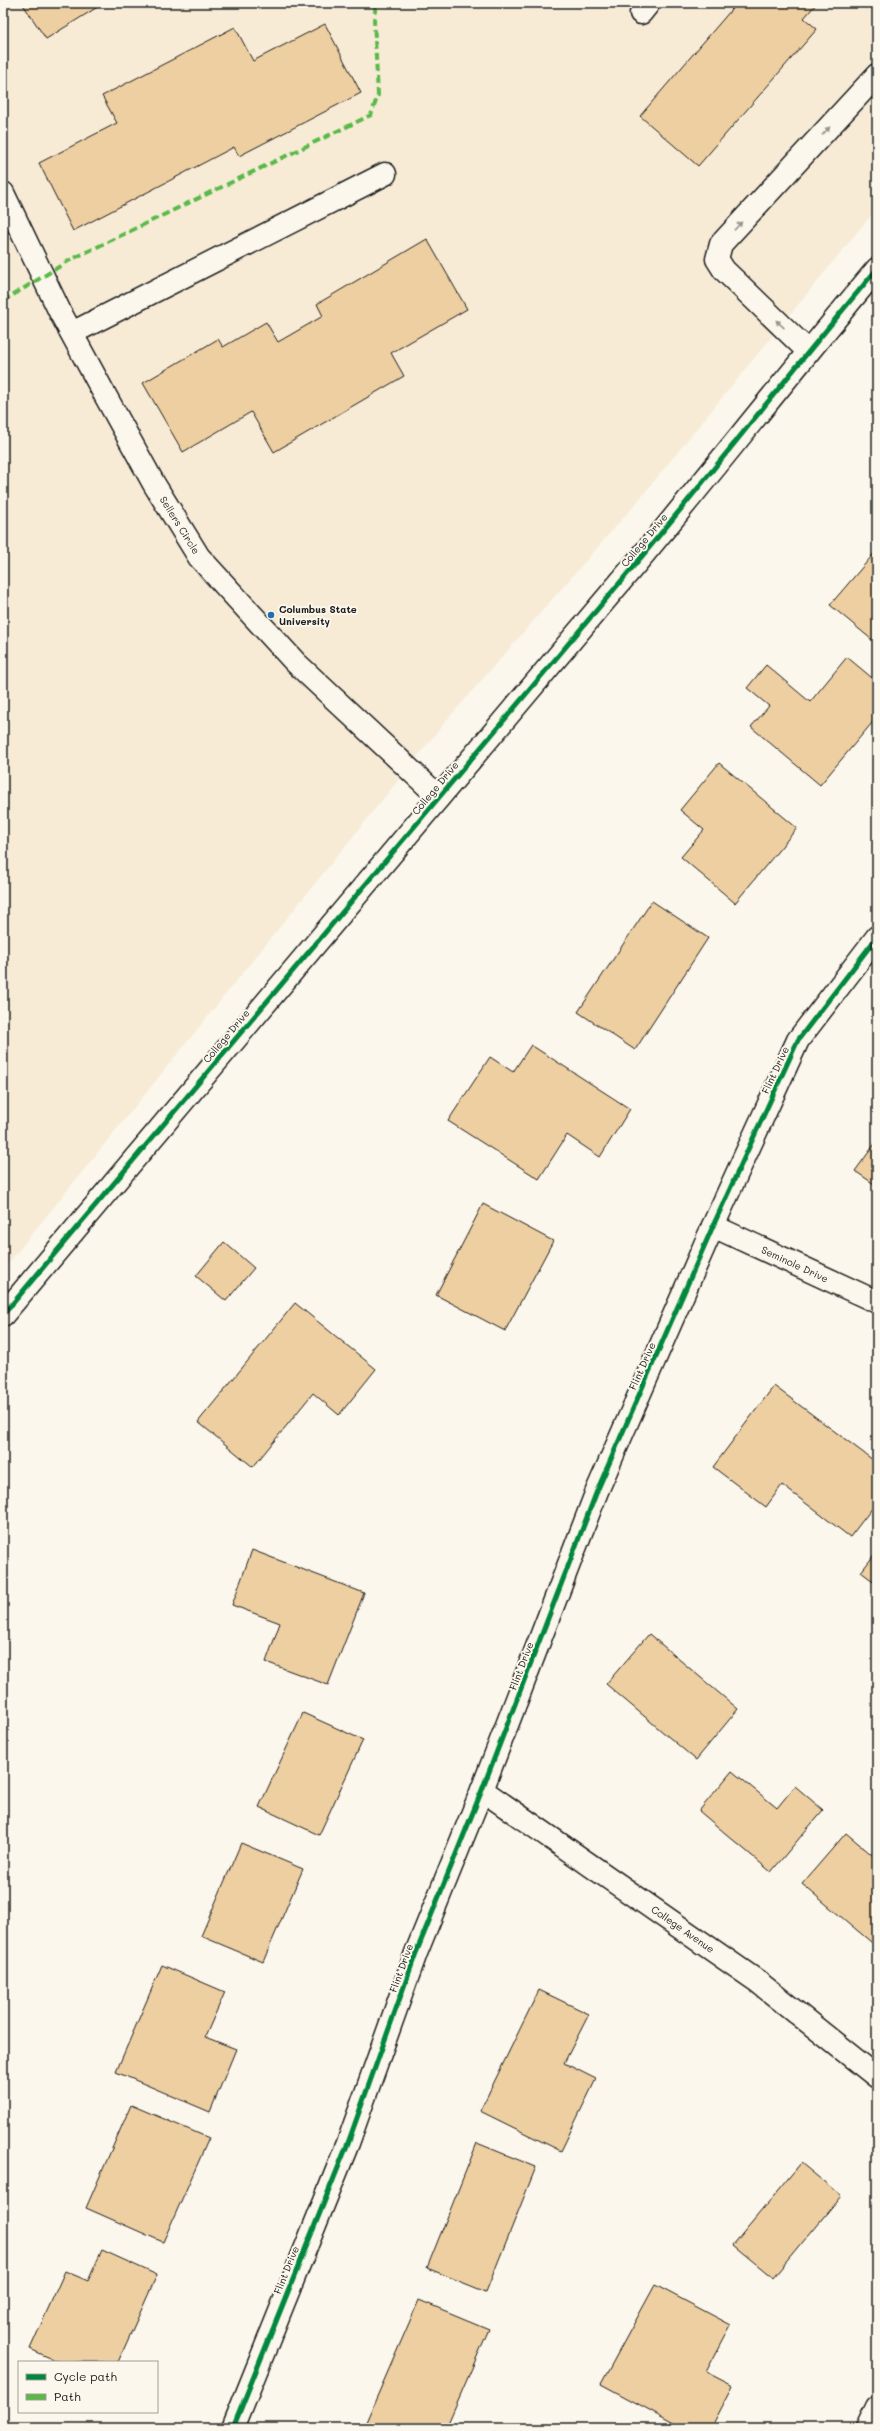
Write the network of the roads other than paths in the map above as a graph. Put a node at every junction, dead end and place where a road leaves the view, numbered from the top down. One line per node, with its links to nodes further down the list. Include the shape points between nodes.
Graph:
1 (877, 75): 6 (street, one-way to 1, via 724,270 717,259 721,244)
2 (385, 174): 5 (street)
3 (3, 193): 5 (street, Sellers Circle)
4 (877, 269): 6 (street, College Drive)
5 (72, 333): 7 (street, Sellers Circle, via 154,484 199,557 295,662)
6 (808, 350): 7 (street, College Drive, via 701,486)
7 (439, 797): 11 (street, College Drive)
8 (877, 937): 9 (street, Flint Drive, via 798,1040)
9 (713, 1226): 10 (street, Seminole Drive); 12 (street, Flint Drive, via 597,1491)
10 (877, 1302)
11 (3, 1315)
12 (482, 1790): 13 (street, College Avenue, via 757,1981); 15 (street, Flint Drive, via 416,1953 348,2143)
13 (877, 2077)
14 (877, 2407): 16 (street)
15 (232, 2428)
16 (867, 2428)

